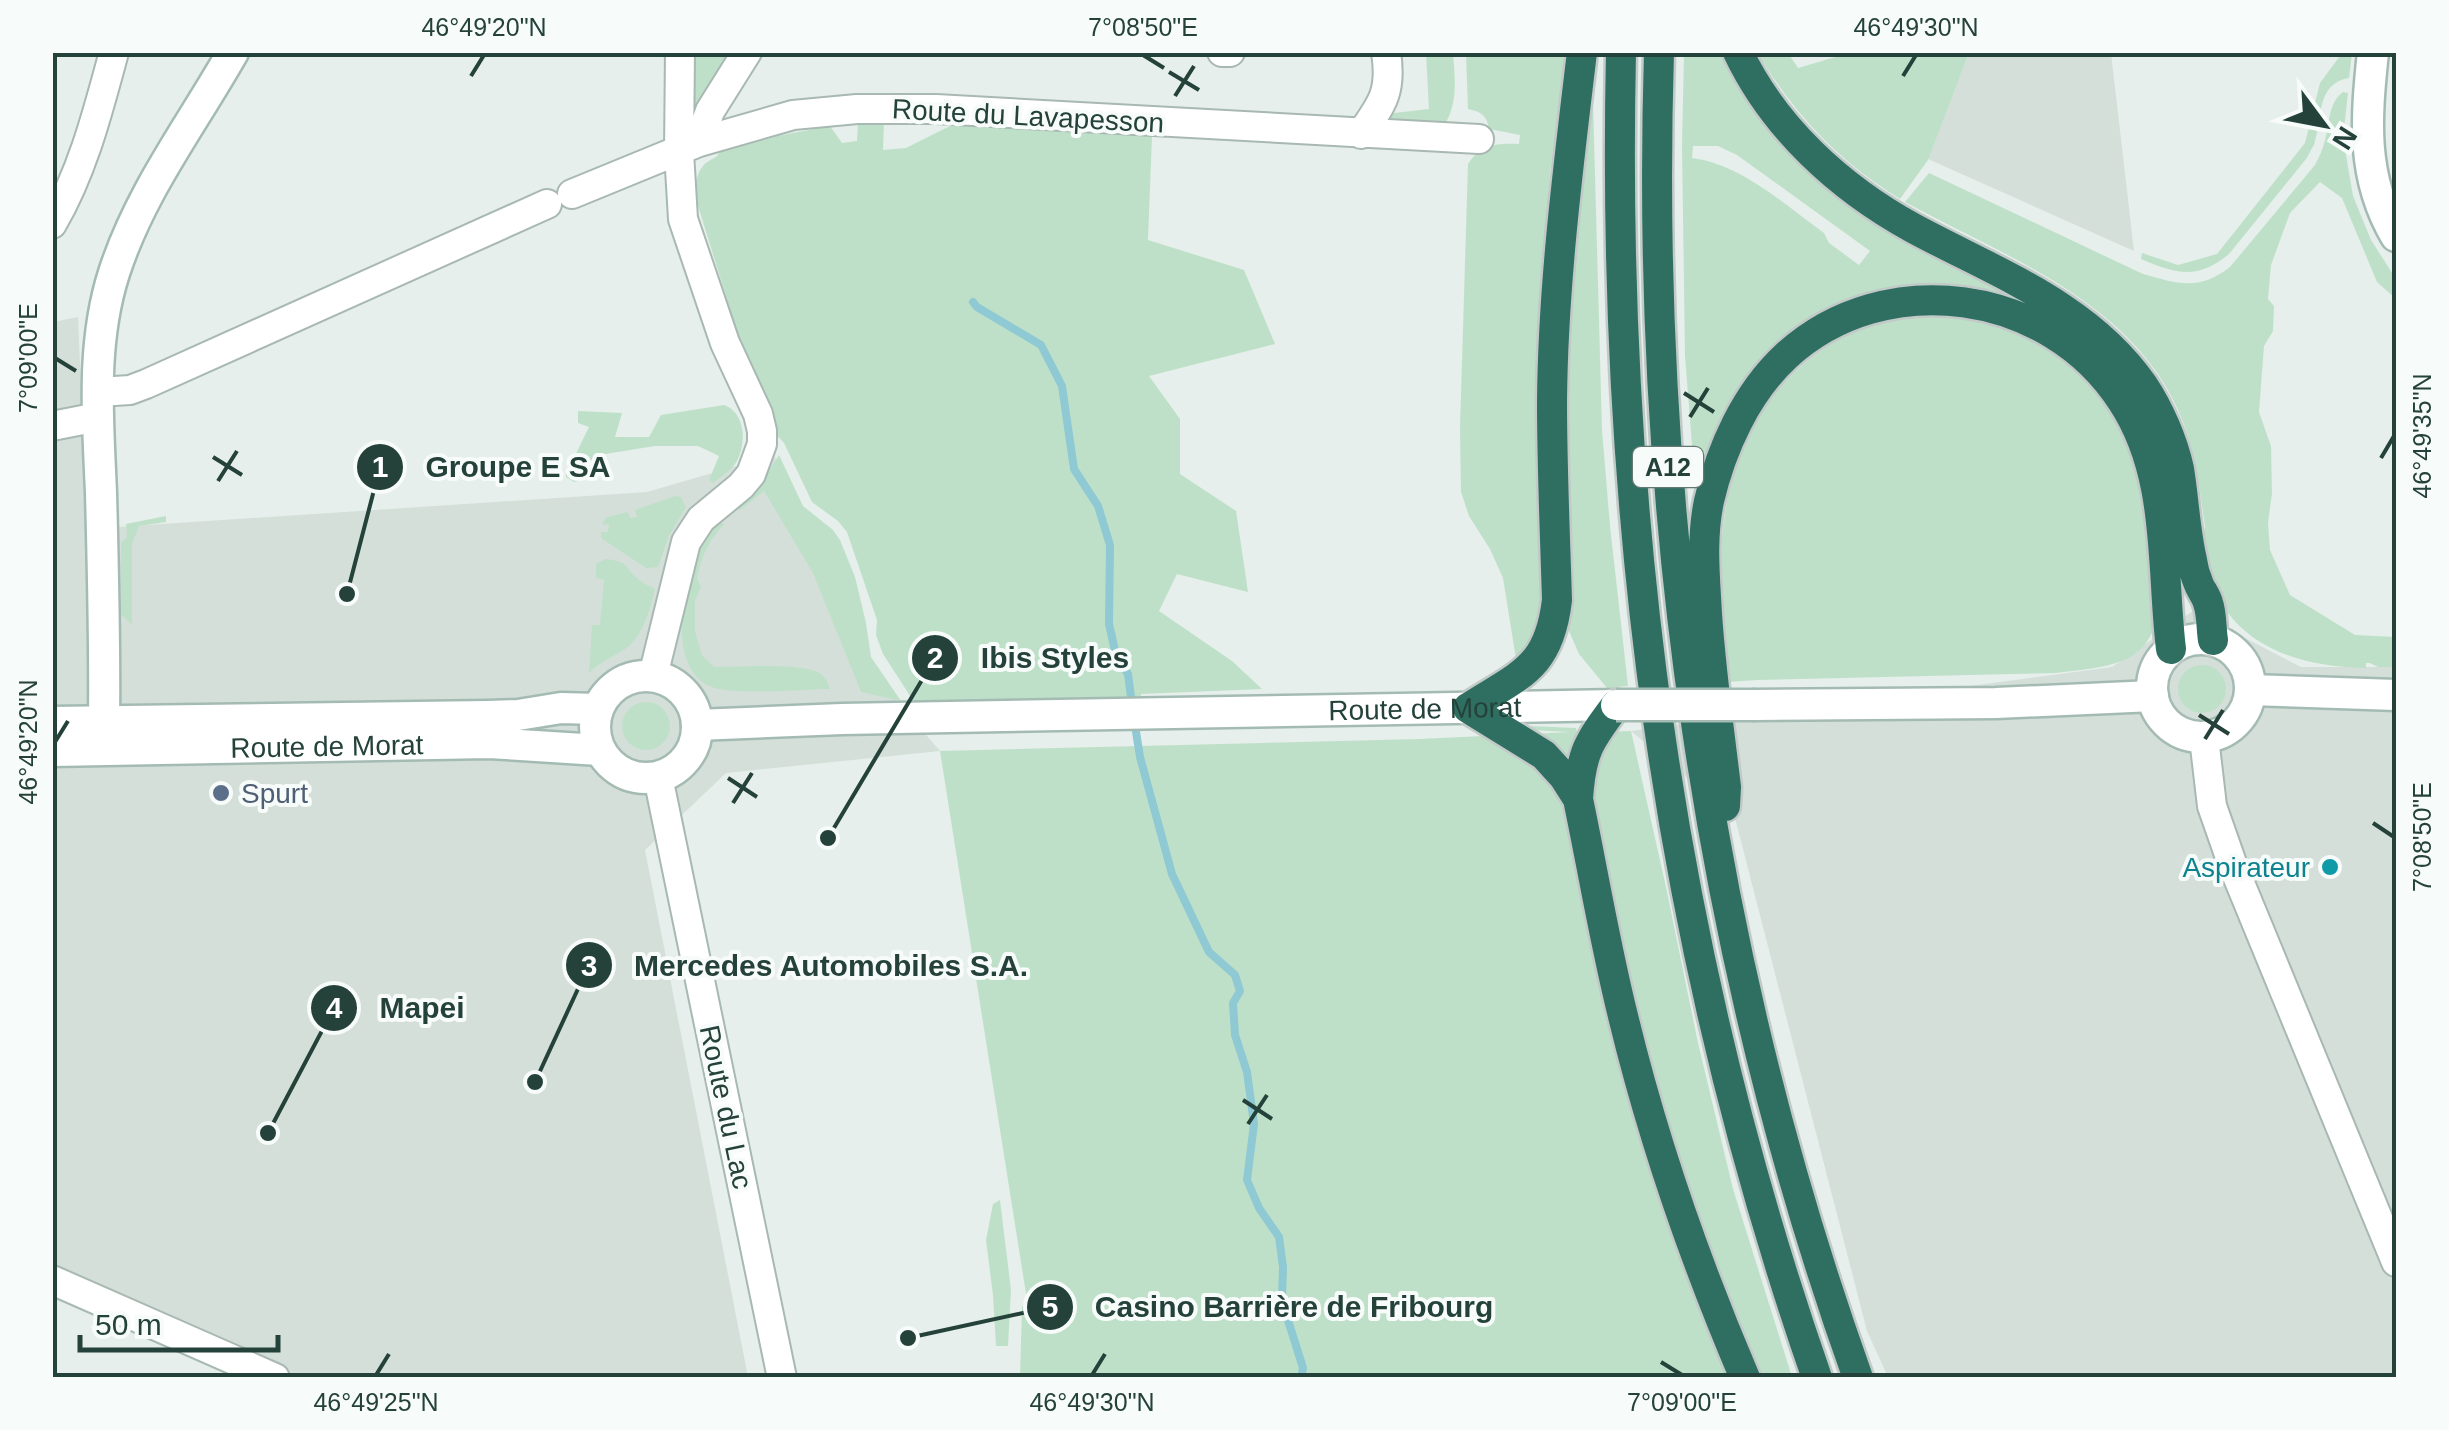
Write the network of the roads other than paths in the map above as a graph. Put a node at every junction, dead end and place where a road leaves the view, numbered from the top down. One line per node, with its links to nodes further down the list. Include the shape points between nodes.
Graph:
1 (114, 52): 16 (street, via 86,154)
2 (233, 52): 18 (main road, via 127,237 104,321)
3 (680, 52): 15 (street)
4 (747, 52): 15 (street)
5 (1222, 52): 6 (street)
6 (1230, 52)
7 (1386, 52): 13 (street, via 1390,77)
8 (1582, 52): 27 (highway, via 1557,289 1554,625 1538,659)
9 (1621, 52): 43 (highway, A12, via 1625,395 1655,708 1724,1064)
10 (1659, 52): 37 (highway, A12, via 1658,289 1670,499 1694,715)
11 (1738, 52): 20 (highway, via 1768,104 1833,173 1900,220 2040,294 2116,351 2145,388 2178,466 2191,558 2208,602)
12 (2373, 52): 17 (main road, via 2370,169)
13 (1361, 134): 14 (street, Route du Lavapesson); 15 (street, Route du Lavapesson, via 877,109 794,115)
14 (1479, 139)
15 (689, 147): 18 (street, Route du Lavapesson); 22 (street, via 683,219 725,343 758,414 762,444 751,474 701,519 686,542)
16 (52, 224)
17 (2396, 236)
18 (98, 404): 19 (street, Route du Lavapesson); 30 (main road)
19 (52, 426)
20 (2213, 640): 21 (main road); 23 (main road, via 2241,658)
21 (2171, 650): 25 (main road, via 2155,673); 37 (highway, via 2154,472 2122,400 2098,370 2029,320 1985,304 1901,302 1850,316 1812,336 1764,381 1726,447 1709,503 1703,556 1726,787)
22 (653, 676): 28 (main road, via 623,681); 31 (main road, via 684,692)
23 (2251, 690): 24 (main road); 32 (main road, via 2242,717)
24 (2396, 695)
25 (2153, 696): 26 (main road, Route de Morat, bridge); 32 (main road, via 2165,722)
26 (1616, 705): 27 (main road, Route de Morat); 36 (highway, via 1586,750)
27 (1468, 708): 31 (main road, Route de Morat); 36 (highway, via 1544,755)
28 (598, 709): 30 (main road, Route de Morat); 33 (main road)
29 (52, 722): 30 (main road, Route de Morat)
30 (104, 722)
31 (697, 725): 35 (main road, via 687,758)
32 (2204, 738): 38 (street, via 2212,806 2232,866)
33 (599, 750): 34 (main road, Route de Morat, via 489,744); 35 (main road, via 619,771)
34 (52, 751)
35 (658, 777): 41 (street, Route du Lac)
36 (1578, 799): 42 (highway, via 1648,1109)
37 (1722, 879): 44 (highway, A12, via 1783,1138)
38 (2396, 1262)
39 (52, 1280): 40 (street)
40 (276, 1378)
41 (782, 1378)
42 (1745, 1378)
43 (1817, 1378)
44 (1858, 1378)

